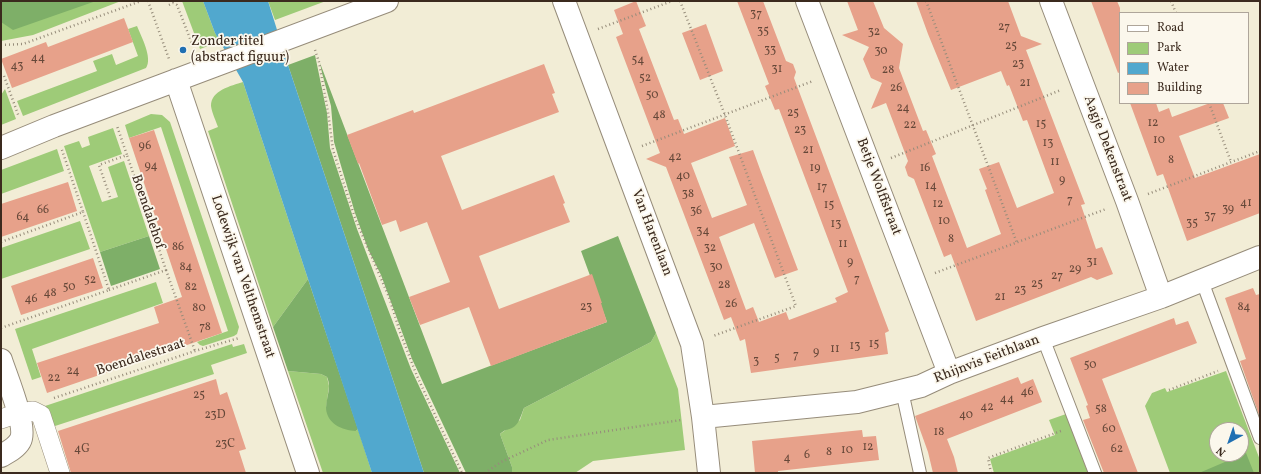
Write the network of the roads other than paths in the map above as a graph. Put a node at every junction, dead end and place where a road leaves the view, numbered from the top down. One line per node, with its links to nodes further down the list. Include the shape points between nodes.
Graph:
1 (386, 1): 5 (street)
2 (564, 1): 15 (street, Van Harenlaan, via 692,344)
3 (807, 1): 12 (street, Betje Wolffstraat)
4 (1051, 1): 9 (street, Aagje Dekenstraat)
5 (176, 80): 6 (street); 19 (street, Lodewijk van Velthemstraat)
6 (1, 148)
7 (1260, 257): 8 (street, Rhijnvis Feithlaan)
8 (1202, 281): 9 (street, Rhijnvis Feithlaan); 16 (lane)
9 (1161, 297): 10 (street, Rhijnvis Feithlaan)
10 (1043, 338): 12 (street, Rhijnvis Feithlaan); 22 (lane)
11 (1, 360): 14 (street)
12 (949, 373): 13 (street, Rhijnvis Feithlaan, via 921,386)
13 (902, 391): 15 (street, Rhijnvis Feithlaan, via 857,402); 21 (lane)
14 (18, 414): 17 (street, via 23,428 21,440 12,450); 18 (street, via 41,414)
15 (703, 417): 20 (street, Van Harenlaan)
16 (1260, 438)
17 (1, 456)
18 (60, 473)
19 (308, 473)
20 (709, 473)
21 (920, 473)
22 (1095, 473)

